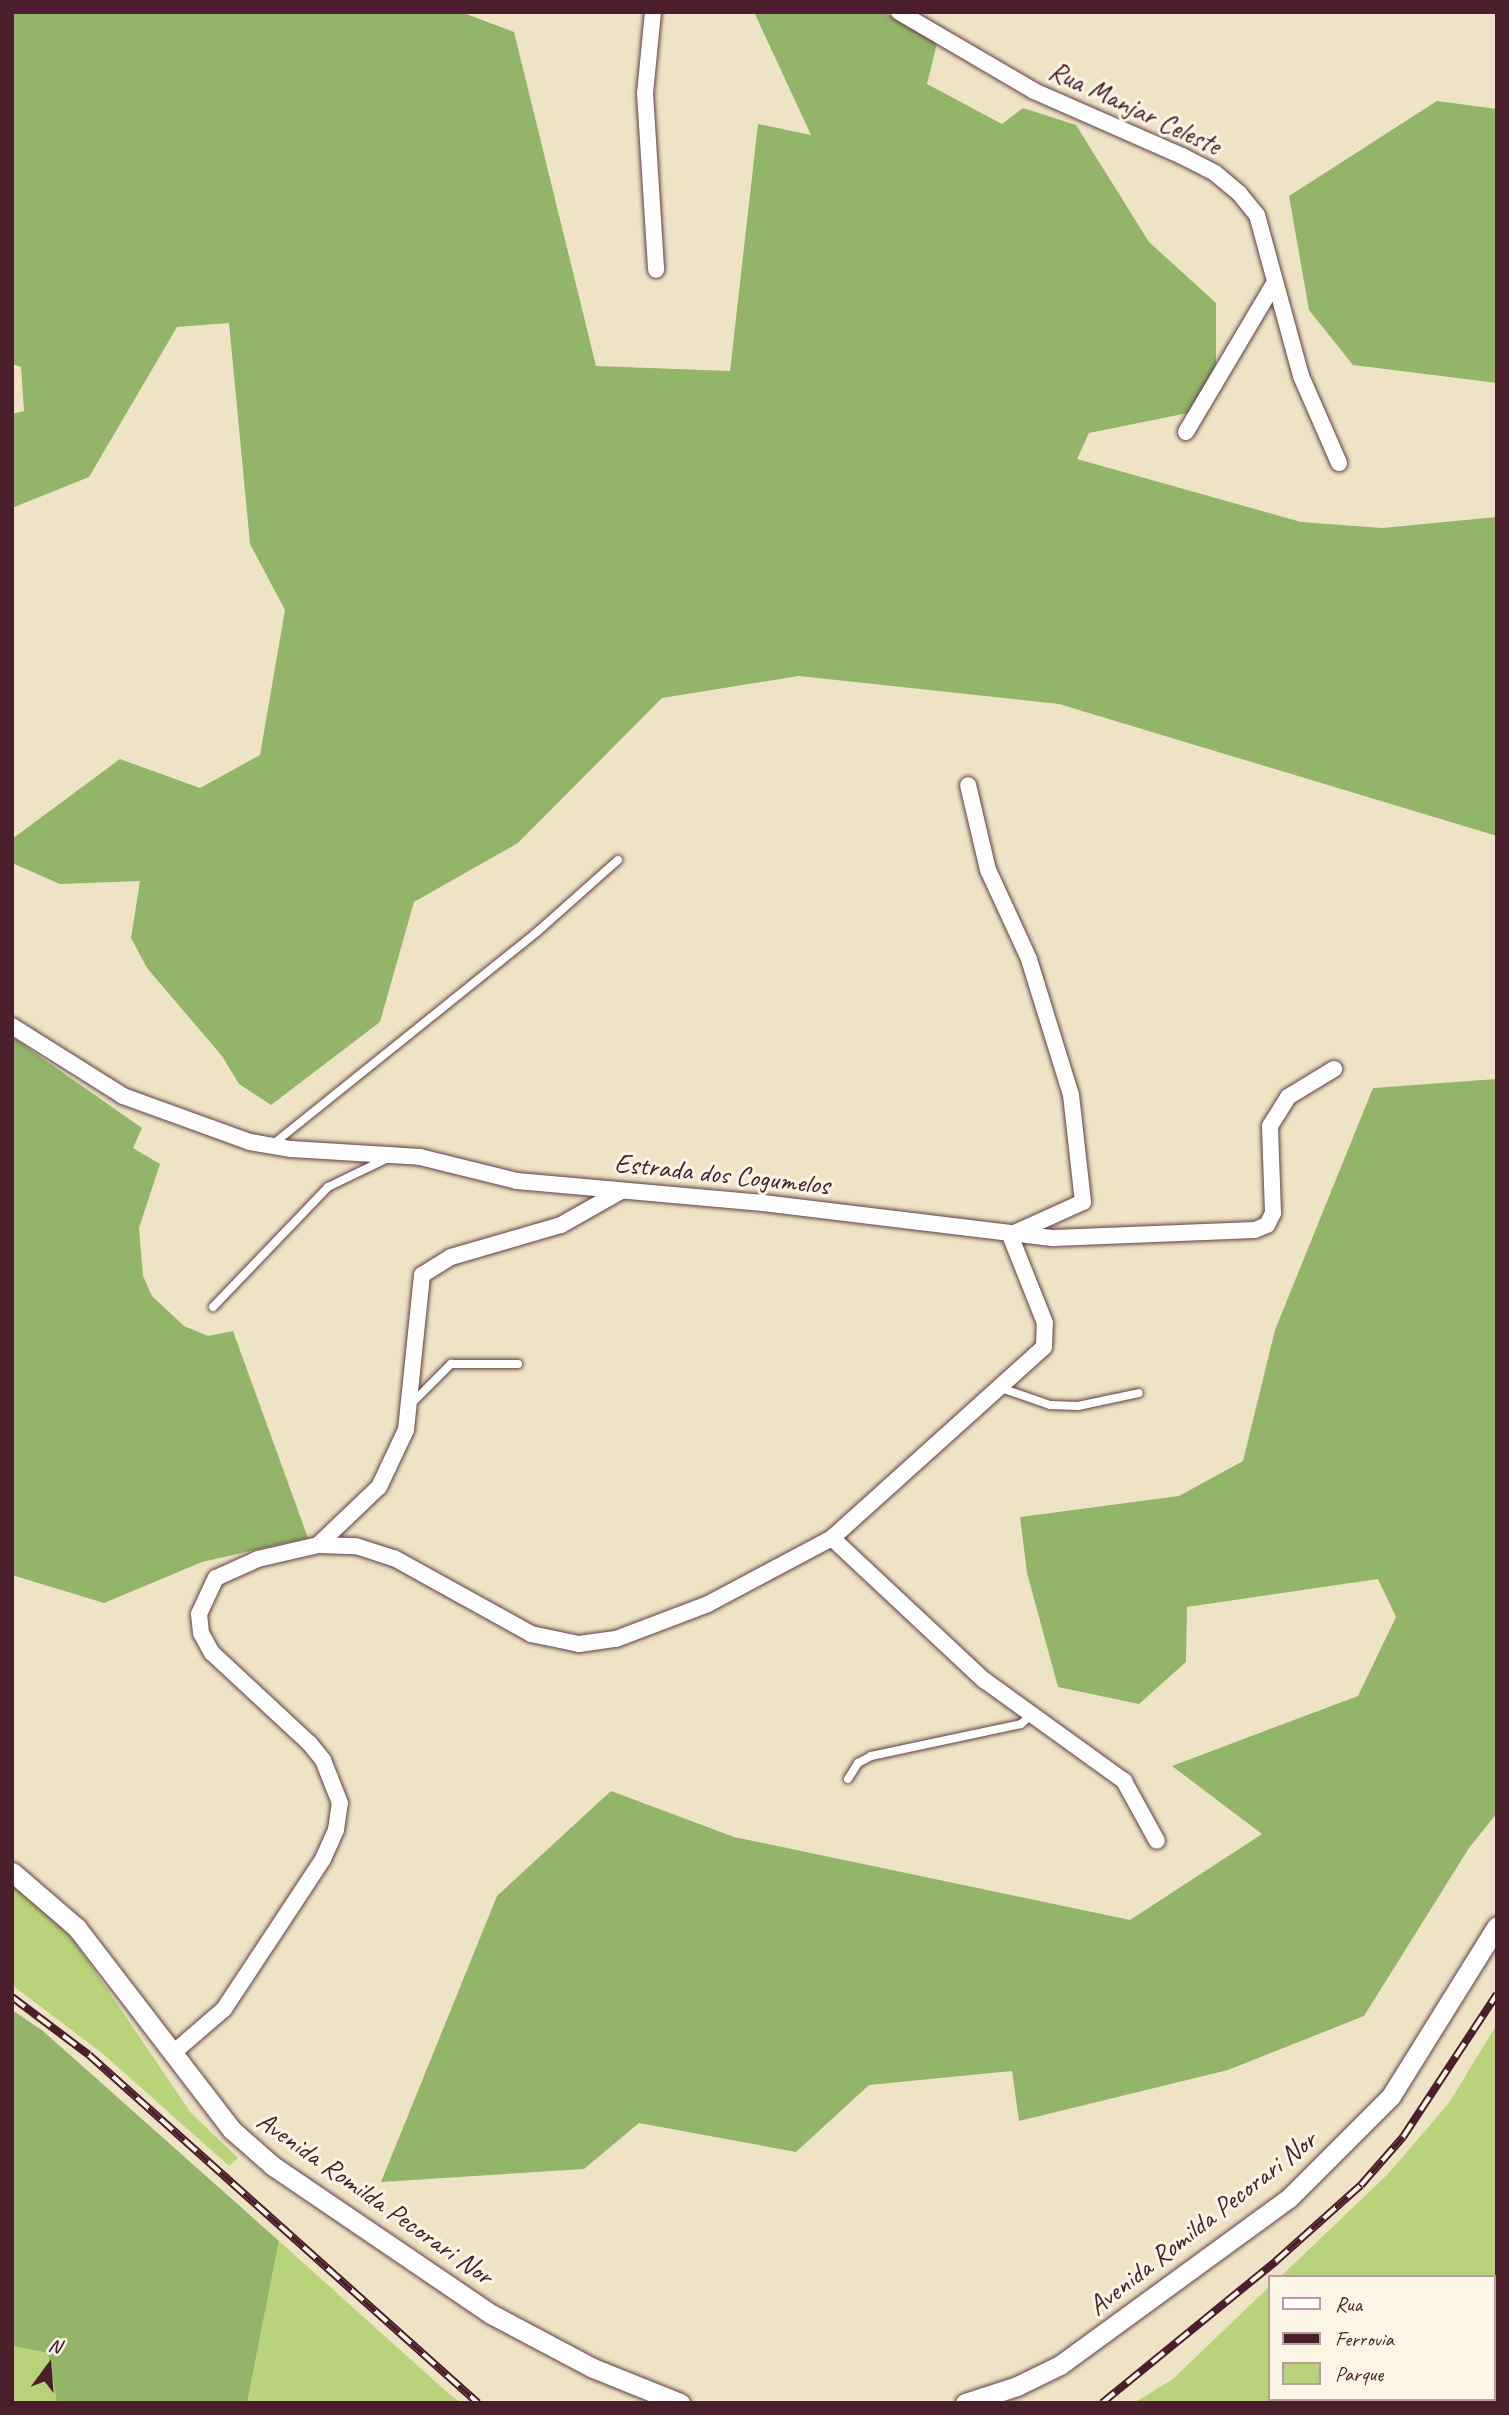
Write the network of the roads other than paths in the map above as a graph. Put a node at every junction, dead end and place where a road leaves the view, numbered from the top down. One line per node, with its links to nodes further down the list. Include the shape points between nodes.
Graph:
1 (653, 12): 3 (street, via 645,93)
2 (900, 12): 4 (street, Rua Manjar Celeste, via 1034,91 1215,173 1257,215)
3 (656, 270)
4 (1275, 282): 5 (street); 6 (street, Rua Manjar Celeste, via 1301,376)
5 (1186, 432)
6 (1339, 463)
7 (968, 785): 14 (street, via 988,870 1029,959 1071,1095 1083,1202)
8 (618, 860): 11 (lane, via 538,931)
9 (12, 1026): 11 (street, Estrada dos Cogumelos, via 123,1096 197,1126)
10 (1334, 1069): 14 (street, Estrada dos Cogumelos, via 1288,1097 1270,1126 1273,1213 1267,1225 1255,1230 1088,1239)
11 (272, 1146): 12 (street, Estrada dos Cogumelos)
12 (394, 1155): 13 (street, Estrada dos Cogumelos, via 438,1160 517,1181); 15 (lane, via 328,1187)
13 (621, 1191): 14 (street, Estrada dos Cogumelos, via 763,1203); 19 (street, via 561,1225 452,1257 422,1275)
14 (1010, 1235): 17 (street, via 1042,1313 1046,1339 1038,1355)
15 (213, 1307)
16 (518, 1364): 19 (lane, via 451,1363)
17 (1001, 1388): 18 (lane, via 1050,1405 1078,1406); 20 (street)
18 (1139, 1393)
19 (411, 1404): 21 (street, via 402,1442 379,1487)
20 (832, 1538): 21 (street, via 708,1604 615,1639 579,1644 531,1634 394,1558 356,1546); 22 (street, via 946,1648)
21 (318, 1545): 27 (street, via 233,1567 216,1578 204,1597 201,1633 212,1653 324,1760 340,1803 336,1830 323,1859 224,2009)
22 (1032, 1714): 23 (lane, via 1021,1724 871,1756 858,1763); 24 (street, via 1124,1781)
23 (848, 1779)
24 (1157, 1841)
25 (12, 1872): 27 (street, Avenida Romilda Pecorari Nor, via 77,1928)
26 (1497, 1926): 29 (street, Avenida Romilda Pecorari Nor, via 1391,2096 1289,2199 1060,2365 1017,2386)
27 (173, 2053): 28 (street, Avenida Romilda Pecorari Nor, via 232,2130 312,2194 501,2320 593,2368)
28 (680, 2403)
29 (965, 2403)

